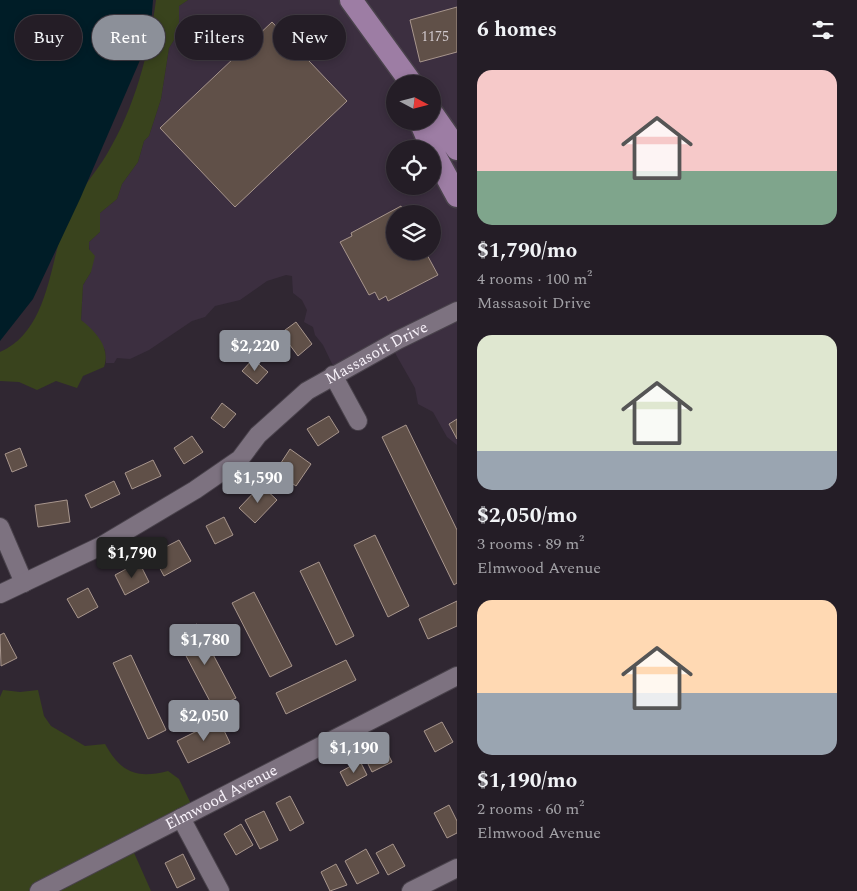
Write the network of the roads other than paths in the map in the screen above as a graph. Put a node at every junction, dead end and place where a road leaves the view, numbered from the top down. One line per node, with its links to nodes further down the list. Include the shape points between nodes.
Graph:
1 (357, 1): 2 (main road)
2 (389, 52): 3 (main road); 4 (main road)
3 (399, 75)
4 (406, 75)
5 (428, 130): 7 (main road)
6 (438, 130): 7 (main road)
7 (444, 147): 8 (main road)
8 (457, 196)
9 (457, 311): 10 (street, Massasoit Drive)
10 (334, 376): 11 (street); 13 (street, Massasoit Drive, via 307,390 258,435 240,459 195,490 101,546)
11 (358, 421)
12 (0, 527): 13 (street)
13 (24, 583): 14 (street, Massasoit Drive)
14 (0, 594)
15 (457, 676): 16 (street, Elmwood Avenue)
16 (181, 818): 18 (street, Elmwood Avenue); 19 (street)
17 (457, 868): 20 (street)
18 (39, 891)
19 (220, 891)
20 (411, 891)

